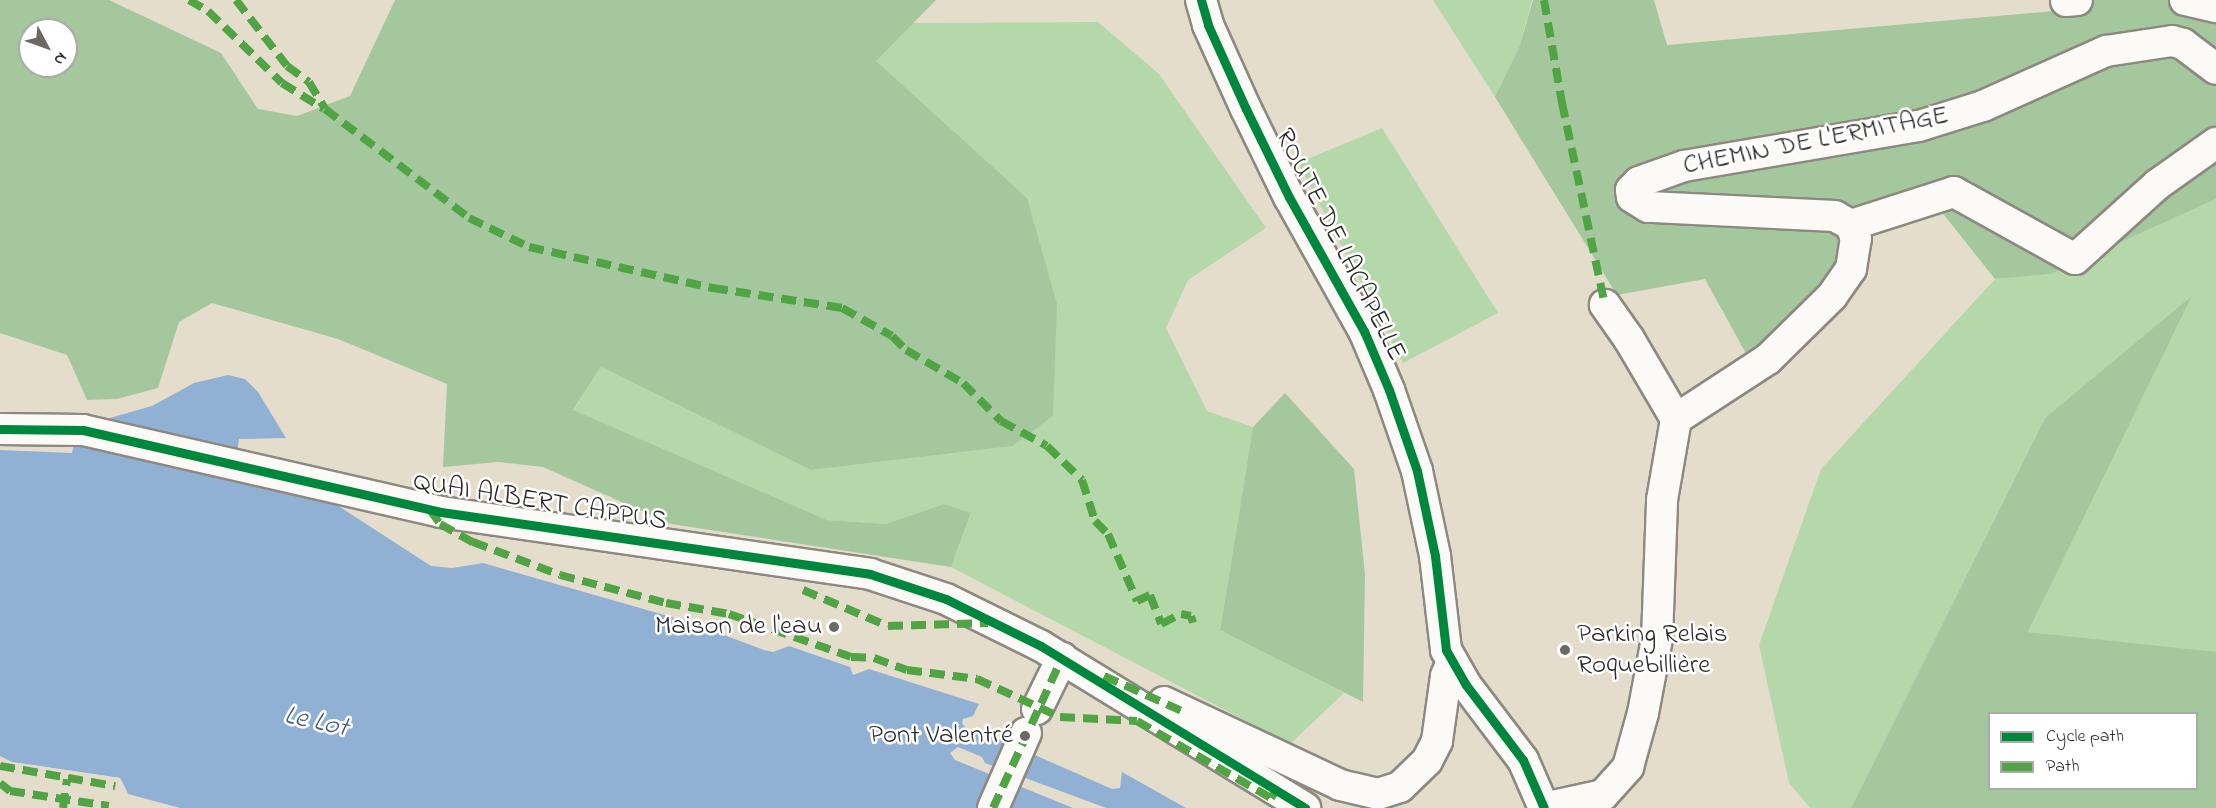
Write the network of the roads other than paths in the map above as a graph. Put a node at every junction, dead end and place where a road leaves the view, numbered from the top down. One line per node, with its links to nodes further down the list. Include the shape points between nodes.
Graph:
1 (1201, 0): 11 (street, ROUTE DE LACAPELLE, via 1208,25 1246,109 1289,197 1364,331 1389,390 1416,466 1436,556 1443,641)
2 (2185, 0): 3 (street)
3 (2216, 7)
4 (2216, 69): 6 (street, CHEMIN DE L'ERMITAGE, via 2183,44 2172,41 2106,51 1983,106 1919,126 1683,166 1640,182 1631,190 1632,197 1648,207 1835,216)
5 (2216, 143): 6 (street, via 2158,184 2075,259 1953,192)
6 (1851, 225): 8 (street, via 1856,254 1851,269 1832,296 1768,359)
7 (1605, 305): 8 (street)
8 (1676, 419): 12 (street, via 1662,500 1656,639 1643,713 1628,767)
9 (0, 429): 10 (street, QUAI ALBERT CAPPUS, via 83,430 441,512 870,574 946,599)
10 (1062, 658): 11 (street, via 1340,785 1378,794 1400,787 1427,761 1437,741 1446,676); 13 (street); 14 (street)
11 (1452, 661): 15 (street, ROUTE DE LACAPELLE, via 1523,760)
12 (1612, 797): 15 (street, via 1603,795)
13 (993, 808)
14 (1305, 808)
15 (1544, 808)

